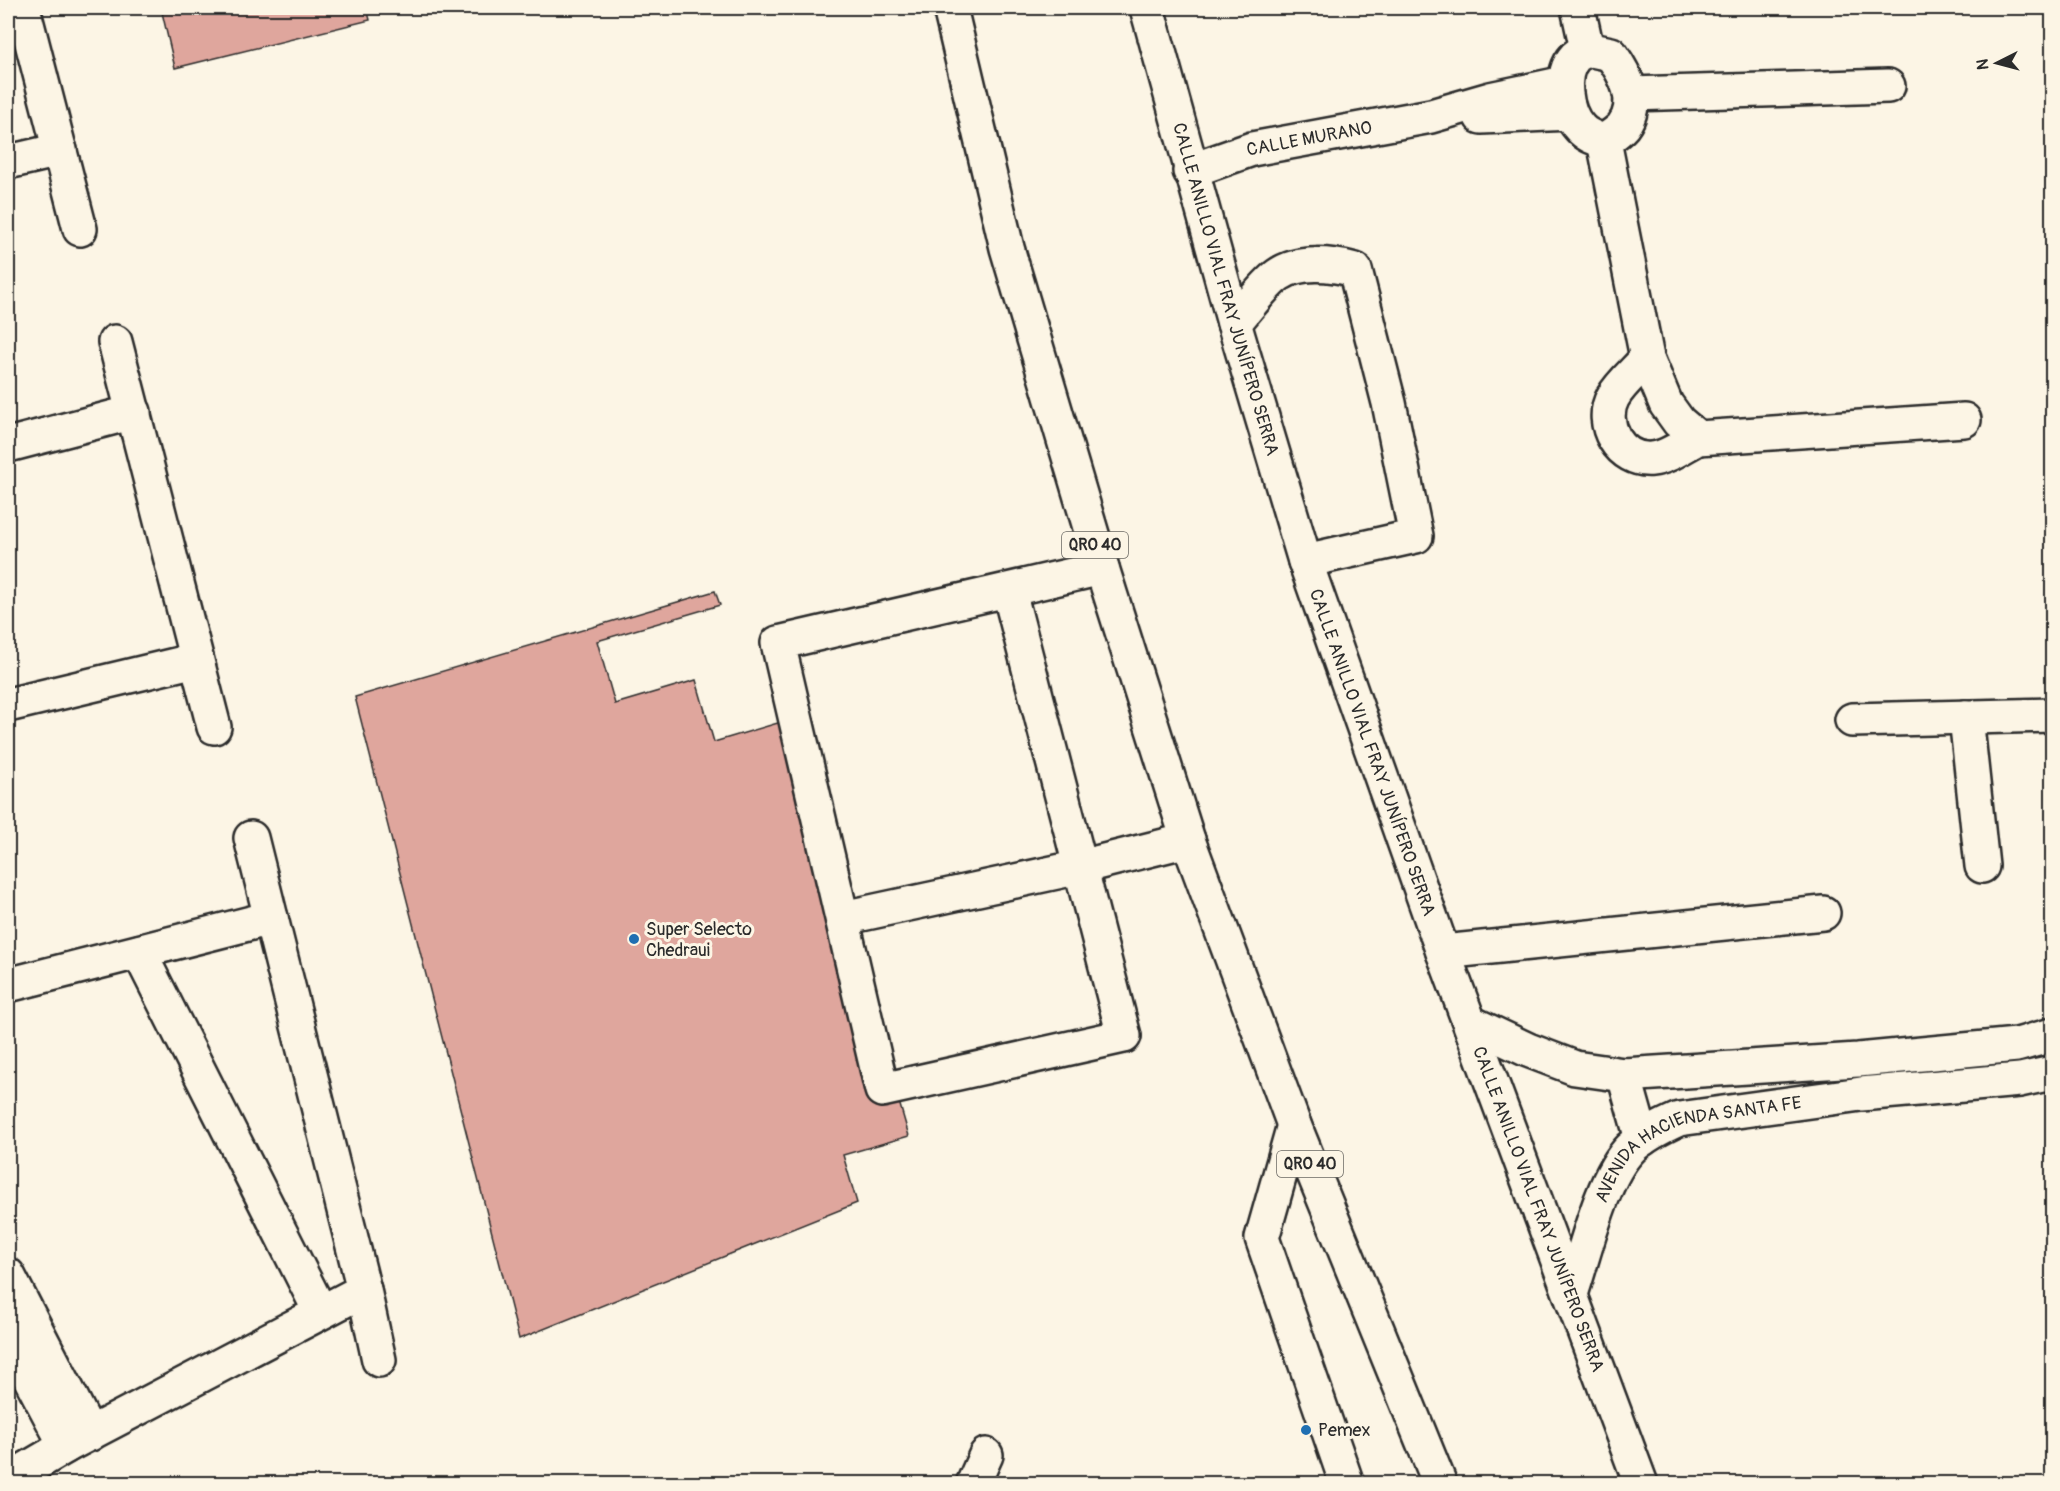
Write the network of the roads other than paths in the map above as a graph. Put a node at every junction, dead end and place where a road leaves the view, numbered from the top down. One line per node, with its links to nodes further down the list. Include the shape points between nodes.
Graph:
1 (23, 8): 10 (main road)
2 (950, 8): 22 (main road, QRO 40, via 1007,248)
3 (1147, 8): 12 (main road, CALLE ANILLO VIAL FRAY JUNÍPERO SERRA)
4 (1578, 8): 5 (main road)
5 (1587, 49): 7 (main road, via 1611,54 1625,75); 8 (main road, via 1575,57)
6 (1888, 86): 7 (main road)
7 (1631, 94): 9 (main road, via 1623,125)
8 (1554, 100): 9 (main road, via 1589,136); 12 (main road, CALLE MURANO, via 1493,117 1431,116 1252,149)
9 (1604, 141): 16 (main road)
10 (60, 150): 11 (main road); 13 (main road)
11 (8, 162)
12 (1190, 171): 14 (main road, CALLE ANILLO VIAL FRAY JUNÍPERO SERRA)
13 (80, 229)
14 (1233, 323): 21 (main road, CALLE ANILLO VIAL FRAY JUNÍPERO SERRA); 21 (main road, via 1279,274 1312,265 1331,264 1355,270 1389,403 1416,536)
15 (115, 342): 17 (main road)
16 (1647, 358): 19 (main road, via 1665,404); 19 (main road, via 1613,397 1609,412 1611,434 1617,444 1624,451 1649,460)
17 (134, 412): 20 (main road); 24 (main road)
18 (1964, 420): 19 (main road)
19 (1698, 438)
20 (8, 445)
21 (1305, 561): 38 (main road, CALLE ANILLO VIAL FRAY JUNÍPERO SERRA)
22 (1102, 568): 23 (main road); 31 (main road, QRO 40)
23 (1009, 591): 33 (main road); 36 (main road, via 778,643)
24 (196, 660): 25 (main road); 29 (main road)
25 (8, 705)
26 (2052, 715): 27 (main road)
27 (1966, 717): 28 (main road); 32 (main road)
28 (1852, 720)
29 (214, 727)
30 (251, 838): 35 (main road)
31 (1188, 840): 33 (main road); 46 (main road, QRO 40)
32 (1982, 866)
33 (1080, 867): 36 (main road); 36 (main road, via 1124,1036 882,1090)
34 (1823, 913): 38 (main road)
35 (271, 918): 37 (main road); 49 (main road)
36 (843, 918)
37 (139, 952): 39 (main road); 51 (main road)
38 (1443, 952): 40 (main road, CALLE ANILLO VIAL FRAY JUNÍPERO SERRA)
39 (8, 985)
40 (1471, 1023): 44 (main road, via 1575,1068); 50 (main road, CALLE ANILLO VIAL FRAY JUNÍPERO SERRA)
41 (2052, 1035): 42 (main road, via 2016,1045)
42 (1858, 1060): 44 (main road); 45 (main road)
43 (2052, 1073): 45 (main road, AVENIDA HACIENDA SANTA FE, via 2020,1080)
44 (1624, 1075): 47 (main road)
45 (1861, 1094): 47 (main road, AVENIDA HACIENDA SANTA FE, via 1679,1119)
46 (1294, 1125): 56 (main road, via 1262,1238); 57 (main road, QRO 40)
47 (1642, 1139): 50 (main road, AVENIDA HACIENDA SANTA FE, via 1617,1166 1605,1189)
48 (8, 1275): 54 (main road)
49 (364, 1290): 51 (main road); 53 (main road)
50 (1571, 1294): 58 (main road, CALLE ANILLO VIAL FRAY JUNÍPERO SERRA)
51 (320, 1311): 54 (main road)
52 (8, 1336): 54 (main road)
53 (379, 1360)
54 (78, 1440): 55 (main road)
55 (8, 1480)
56 (1347, 1484)
57 (1440, 1484)
58 (1641, 1484)

